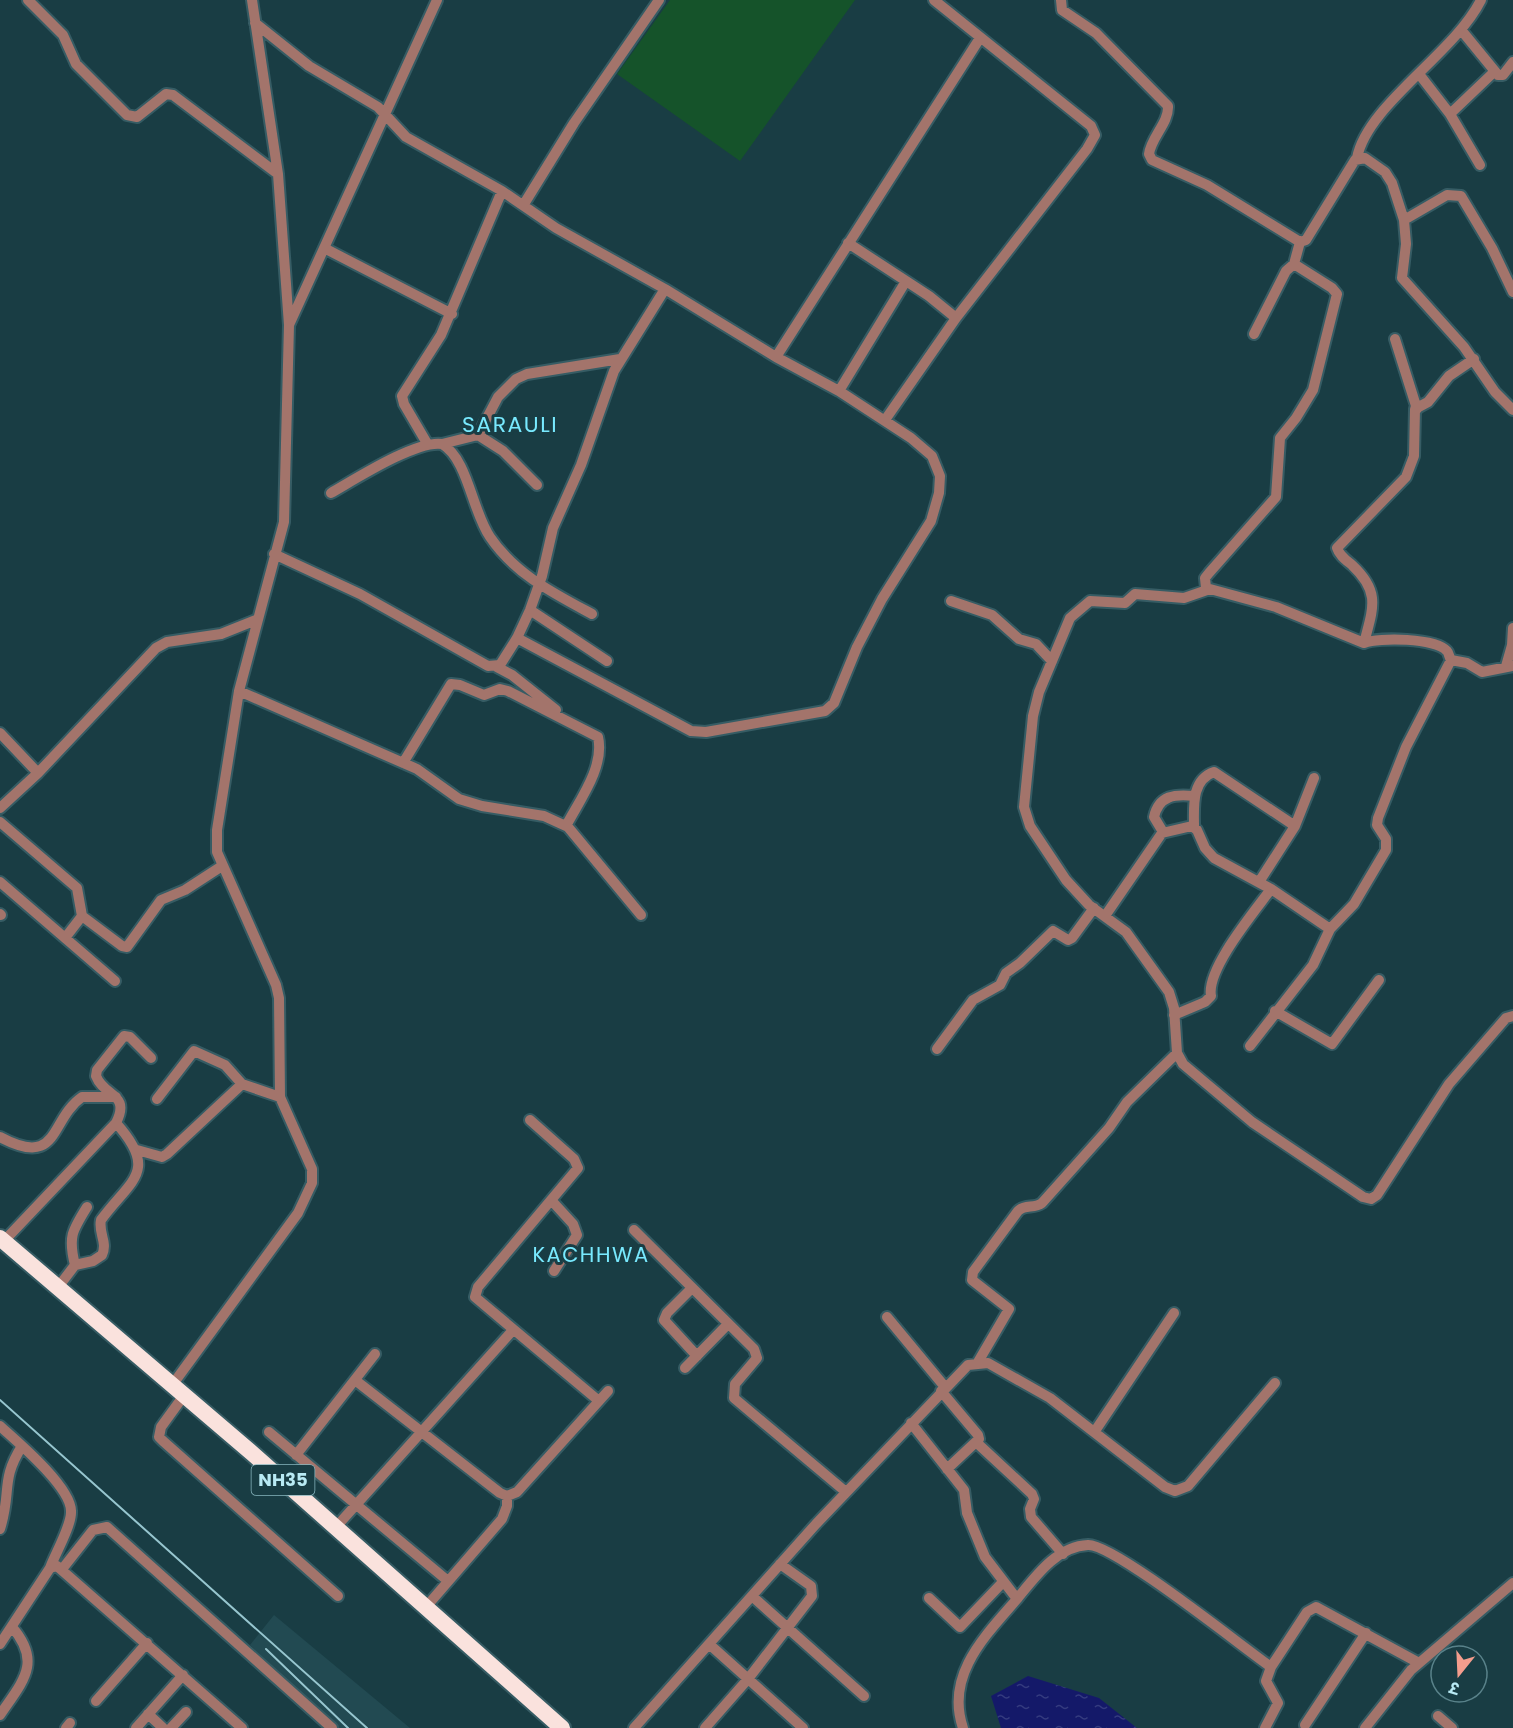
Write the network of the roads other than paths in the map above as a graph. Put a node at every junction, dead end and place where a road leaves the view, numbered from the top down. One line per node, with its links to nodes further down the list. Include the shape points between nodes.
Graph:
1 (28, 0): 18 (street, via 63,36 76,64 127,115 137,117 166,93 173,95)
2 (252, 0): 8 (street)
3 (437, 0): 15 (street)
4 (659, 0): 20 (street, via 574,123)
5 (934, 0): 10 (street)
6 (1061, 0): 22 (street, via 1062,10 1096,33 1168,106 1150,145 1152,160 1207,185)
7 (1481, 0): 9 (street)
8 (255, 23): 15 (street, via 309,66); 18 (street)
9 (1462, 31): 12 (street); 13 (street)
10 (980, 38): 23 (street); 30 (street, via 1091,126 1095,135)
11 (1513, 62): 12 (street, via 1503,75)
12 (1494, 72): 14 (street)
13 (1419, 74): 14 (street); 16 (street, via 1370,128)
14 (1450, 114): 17 (street)
15 (386, 115): 19 (street, via 406,137); 24 (street)
16 (1358, 158): 21 (street, via 1365,158 1385,172); 22 (street, via 1306,240)
17 (1480, 165)
18 (278, 174): 31 (street)
19 (502, 191): 20 (street); 29 (street)
20 (524, 204): 27 (street, via 556,228)
21 (1404, 220): 28 (street, via 1451,194 1461,196); 36 (street, via 1402,278)
22 (1300, 242): 25 (street)
23 (848, 243): 26 (street); 34 (street)
24 (324, 248): 29 (street); 31 (street)
25 (1294, 264): 32 (street, via 1286,271); 48 (street, via 1337,294 1320,370 1306,403 1280,438 1276,498 1209,573)
26 (906, 281): 30 (street); 37 (street)
27 (665, 289): 34 (street); 35 (street)
28 (1513, 292)
29 (452, 314): 43 (street, via 402,396)
30 (956, 318): 40 (street)
31 (289, 325): 46 (street, via 282,532)
32 (1254, 334)
33 (1395, 339): 39 (street)
34 (776, 357): 37 (street)
35 (620, 359): 41 (street, via 516,379 498,397); 47 (street, via 581,465 556,518)
36 (1474, 359): 38 (street, via 1495,392); 39 (street, via 1449,376 1428,402)
37 (839, 391): 40 (street)
38 (1512, 408)
39 (1417, 409): 55 (street, via 1414,456 1406,477 1337,548 1373,593)
40 (885, 420): 54 (street, via 932,456 939,476 939,493 927,529 882,599 828,710 706,732 691,731)
41 (478, 435): 42 (street); 44 (street, via 503,451)
42 (442, 444): 43 (street); 47 (street, via 457,458 477,514 490,537 510,563)
43 (428, 445): 45 (street, via 382,464)
44 (537, 485)
45 (332, 494)
46 (274, 554): 52 (street); 60 (street, via 360,594 488,666)
47 (539, 585): 50 (street); 51 (street)
48 (1206, 588): 55 (street, via 1276,607); 58 (street, via 1189,597 1135,594 1125,603 1090,601 1070,618)
49 (951, 601): 58 (street, via 993,615 1019,639 1036,644)
50 (530, 610): 54 (street); 57 (street)
51 (592, 614)
52 (256, 621): 61 (street); 65 (street, via 221,634 167,642 156,648)
53 (1513, 628): 59 (street)
54 (517, 638): 60 (street)
55 (1364, 642): 56 (street, via 1404,638 1439,646 1447,650)
56 (1450, 660): 59 (street, via 1467,663 1482,672); 82 (street, via 1406,747 1378,818 1386,850 1354,904)
57 (607, 661)
58 (1052, 661): 78 (street, via 1035,706 1024,807 1030,826 1066,880)
59 (1510, 666)
60 (497, 667): 62 (street)
61 (238, 690): 64 (street); 74 (street, via 217,830 217,852)
62 (573, 723): 64 (street, via 503,690 484,695 453,683); 70 (street, via 596,735 599,744 592,775)
63 (0, 734): 65 (street)
64 (403, 763): 70 (street, via 459,800 544,816)
65 (38, 773): 68 (street)
66 (1314, 778): 72 (street)
67 (1194, 795): 71 (street); 72 (street, via 1208,774 1216,772); 73 (street, via 1173,794 1162,801 1154,817)
68 (0, 808)
69 (0, 822): 80 (street, via 77,888)
70 (566, 826): 79 (street)
71 (1194, 826): 73 (street); 76 (street, via 1214,858)
72 (1294, 826): 76 (street)
73 (1163, 832): 81 (street)
74 (222, 866): 80 (street, via 161,900 128,947); 95 (street, via 279,998)
75 (0, 882): 83 (street)
76 (1259, 882): 77 (street)
77 (1271, 888): 82 (street); 87 (street, via 1229,946 1210,988 1211,996)
78 (1094, 908): 81 (street); 90 (street, via 1072,938 1068,940 1053,931 1006,973 998,986 973,1000)
79 (641, 915)
80 (82, 916): 83 (street)
81 (1105, 916): 87 (street, via 1130,936 1169,992)
82 (1330, 929): 86 (street, via 1313,965)
83 (65, 938): 85 (street)
84 (1378, 980): 86 (street, via 1332,1044)
85 (115, 981)
86 (1275, 1011): 89 (street)
87 (1174, 1015): 91 (street)
88 (1513, 1016): 91 (street, via 1506,1018 1449,1084 1371,1199 1252,1122 1187,1068)
89 (1250, 1046)
90 (937, 1049)
91 (1177, 1053): 115 (street, via 1126,1102 1109,1128 1042,1203 1018,1211 973,1272 972,1280 1010,1309)
92 (151, 1058): 94 (street, via 130,1037 121,1039 96,1076)
93 (242, 1084): 95 (street); 96 (street, via 225,1065 194,1051); 100 (street, via 167,1155)
94 (116, 1097): 98 (street, via 121,1105); 99 (street, via 82,1097 44,1144 20,1146)
95 (280, 1097): 119 (street, via 312,1168 308,1196)
96 (157, 1099)
97 (530, 1120): 101 (street, via 578,1163 575,1174)
98 (116, 1123): 100 (street); 104 (street)
99 (0, 1137)
100 (136, 1150): 105 (street, via 138,1171 134,1182 101,1220 105,1242 102,1255)
101 (552, 1201): 106 (street, via 573,1224 577,1235); 112 (street, via 476,1292 478,1301)
102 (87, 1207): 105 (street, via 70,1239)
103 (634, 1230): 108 (street)
104 (2, 1239): 107 (highway, NH35)
105 (75, 1265): 107 (street)
106 (555, 1271)
107 (60, 1286): 119 (highway, NH35)
108 (692, 1288): 111 (street); 114 (street, via 667,1312 664,1320)
109 (1174, 1313): 125 (street)
110 (887, 1317): 120 (street)
111 (728, 1324): 114 (street); 132 (street, via 757,1354 735,1384 734,1398)
112 (513, 1330): 122 (street); 127 (street)
113 (375, 1354): 117 (street)
114 (697, 1356): 116 (street)
115 (978, 1362): 120 (street, via 959,1372); 125 (street, via 1000,1367)
116 (685, 1368)
117 (355, 1380): 127 (street); 130 (street)
118 (1275, 1383): 125 (street, via 1181,1491 1165,1487)
119 (179, 1389): 136 (highway, NH35); 144 (street, via 159,1432 162,1441)
120 (943, 1389): 123 (street); 128 (street, via 978,1435)
121 (608, 1391): 122 (street)
122 (599, 1401): 133 (street, via 517,1492)
123 (911, 1423): 131 (street); 132 (street)
124 (0, 1426): 129 (street)
125 (1095, 1431)
126 (269, 1432): 130 (street)
127 (421, 1432): 133 (street); 134 (street)
128 (977, 1443): 131 (street); 137 (street, via 1032,1494 1031,1517)
129 (22, 1446): 135 (street, via 2,1472); 139 (street, via 52,1477 71,1507)
130 (296, 1455): 134 (street)
131 (947, 1469): 142 (street, via 964,1491 969,1519 989,1563)
132 (846, 1492): 138 (street)
133 (507, 1496): 141 (street, via 502,1519)
134 (356, 1504): 136 (street); 141 (street)
135 (0, 1527)
136 (336, 1527): 148 (highway, NH35)
137 (1063, 1554): 147 (street, via 1044,1566); 156 (street, via 1082,1546 1097,1546 1164,1586)
138 (780, 1564): 145 (street); 150 (street, via 811,1586 813,1592)
139 (50, 1568): 140 (street); 149 (street)
140 (63, 1568): 152 (street); 170 (street, via 93,1530 107,1527)
141 (448, 1581): 148 (street)
142 (1003, 1582): 146 (street, via 960,1627); 147 (street)
143 (1513, 1583): 155 (street)
144 (338, 1596)
145 (752, 1596): 150 (street); 154 (street)
146 (929, 1598)
147 (1017, 1599): 175 (street, via 967,1660 958,1702)
148 (426, 1607): 171 (highway, NH35)
149 (12, 1627): 153 (street); 163 (street, via 27,1647 29,1664)
150 (787, 1628): 158 (street); 159 (street)
151 (1366, 1633): 155 (street); 156 (street, via 1322,1608 1311,1608); 165 (street)
152 (147, 1643): 157 (street); 160 (street)
153 (0, 1644)
154 (709, 1644): 158 (street); 172 (street)
155 (1419, 1663): 177 (street)
156 (1270, 1667): 176 (street, via 1266,1682 1278,1703)
157 (183, 1675): 162 (street); 166 (street)
158 (748, 1679): 173 (street); 174 (street)
159 (864, 1696)
160 (96, 1701)
161 (186, 1712): 169 (street)
162 (148, 1714): 167 (street); 168 (street)
163 (0, 1715)
164 (1438, 1716): 178 (street)
165 (1305, 1725)
166 (237, 1726)
167 (136, 1728)
168 (163, 1728)
169 (171, 1728)
170 (333, 1728)
171 (562, 1728)
172 (634, 1728)
173 (705, 1728)
174 (803, 1728)
175 (963, 1728)
176 (1265, 1728)
177 (1365, 1728)
178 (1452, 1728)

